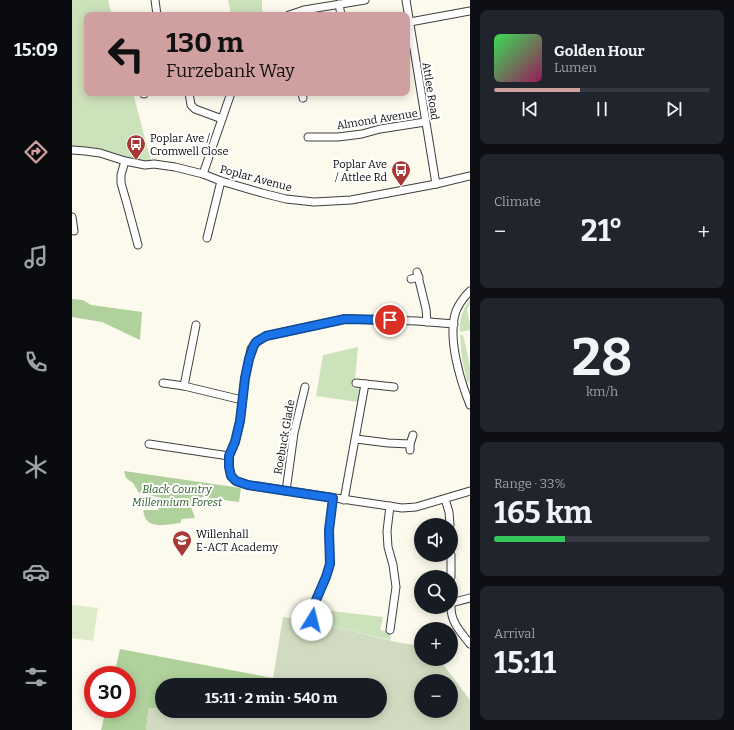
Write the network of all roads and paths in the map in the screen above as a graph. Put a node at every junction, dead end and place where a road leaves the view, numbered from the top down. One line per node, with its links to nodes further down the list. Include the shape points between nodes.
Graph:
1 (155, 0): 6 (street)
2 (365, 0): 4 (street)
3 (406, 0): 9 (street, Attlee Road)
4 (339, 4): 7 (street); 8 (street)
5 (470, 11): 10 (street)
6 (157, 12)
7 (298, 12)
8 (340, 12)
9 (408, 12)
10 (410, 22): 14 (street, Attlee Road)
11 (190, 96): 13 (street, via 195,109)
12 (230, 96): 13 (street)
13 (222, 118): 18 (street)
14 (425, 122): 15 (street, Almond Avenue, via 362,134); 21 (street, Attlee Road)
15 (308, 137)
16 (72, 150): 17 (street, Poplar Avenue, via 100,153)
17 (125, 161): 18 (street, Poplar Avenue, via 175,167); 25 (street, via 120,183)
18 (203, 174): 20 (street, Poplar Avenue)
19 (470, 176): 21 (street, Poplar Avenue)
20 (221, 181): 21 (street, Poplar Avenue, via 268,195 314,202 351,200); 24 (street)
21 (436, 184)
22 (72, 217): 23 (street)
23 (74, 231)
24 (207, 238)
25 (138, 245)
26 (411, 279): 28 (street, via 418,274)
27 (470, 291): 30 (street, via 458,307)
28 (427, 322): 30 (street); 38 (street, via 345,319 266,336 256,342 252,349)
29 (196, 324): 33 (street, via 189,342)
30 (454, 324): 36 (street, via 455,354 459,373)
31 (356, 383): 32 (street)
32 (365, 384): 35 (street); 41 (street)
33 (184, 386): 37 (street, via 166,384); 38 (street)
34 (305, 387): 44 (street, Roebuck Glade, via 294,433)
35 (394, 387)
36 (468, 392): 39 (street)
37 (168, 393)
38 (242, 400): 43 (street, via 240,421)
39 (470, 405)
40 (413, 435): 41 (street, via 410,447)
41 (356, 439): 48 (street)
42 (149, 444): 43 (street)
43 (229, 456): 44 (street, via 231,476 236,481)
44 (286, 491): 46 (street)
45 (470, 491): 47 (street)
46 (333, 498): 48 (street); 54 (street, via 329,530 330,564 316,600)
47 (445, 499): 49 (street, via 416,507); 50 (street)
48 (344, 500): 49 (street)
49 (390, 506): 55 (street, via 388,547 396,587)
50 (449, 518)
51 (470, 598): 52 (street)
52 (458, 601)
53 (452, 614): 56 (street, via 454,623)
54 (312, 620)
55 (390, 630)
56 (470, 644)

